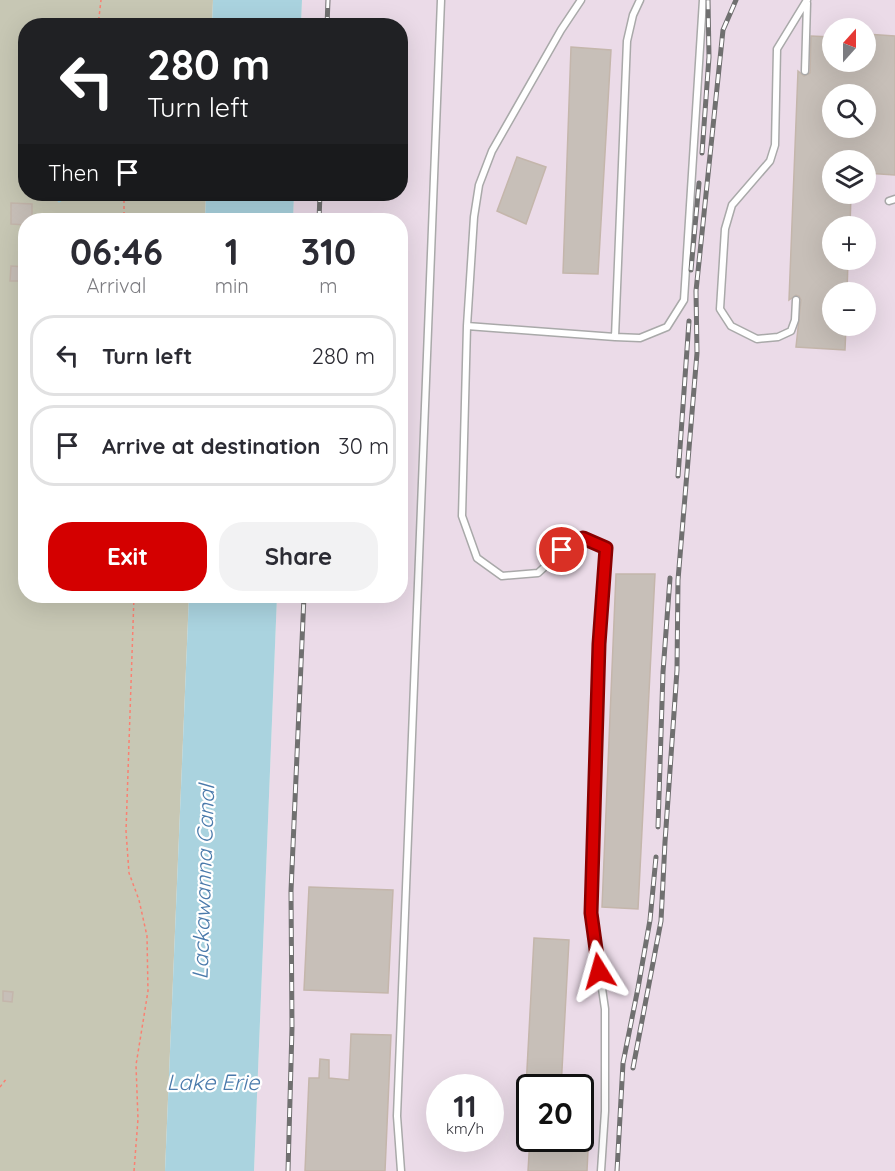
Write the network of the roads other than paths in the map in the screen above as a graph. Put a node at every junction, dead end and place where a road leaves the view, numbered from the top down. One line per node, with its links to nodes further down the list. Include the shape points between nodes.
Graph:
1 (441, 0): 10 (lane, via 397,1116)
2 (581, 0): 8 (lane, via 492,151 478,185)
3 (640, 0): 9 (lane, via 627,41)
4 (703, 0): 9 (lane, via 684,300 667,327 640,338)
5 (807, 1): 6 (lane); 7 (lane, via 777,49 775,145 770,161 732,205 725,230 720,309 731,326 757,339 778,337 791,331)
6 (805, 71)
7 (796, 300)
8 (468, 326): 9 (lane); 11 (lane, via 462,516 477,558 502,576 538,573 562,550 583,538 606,548 599,644 591,913 604,1010)
9 (615, 337)
10 (401, 1171)
11 (601, 1171)

